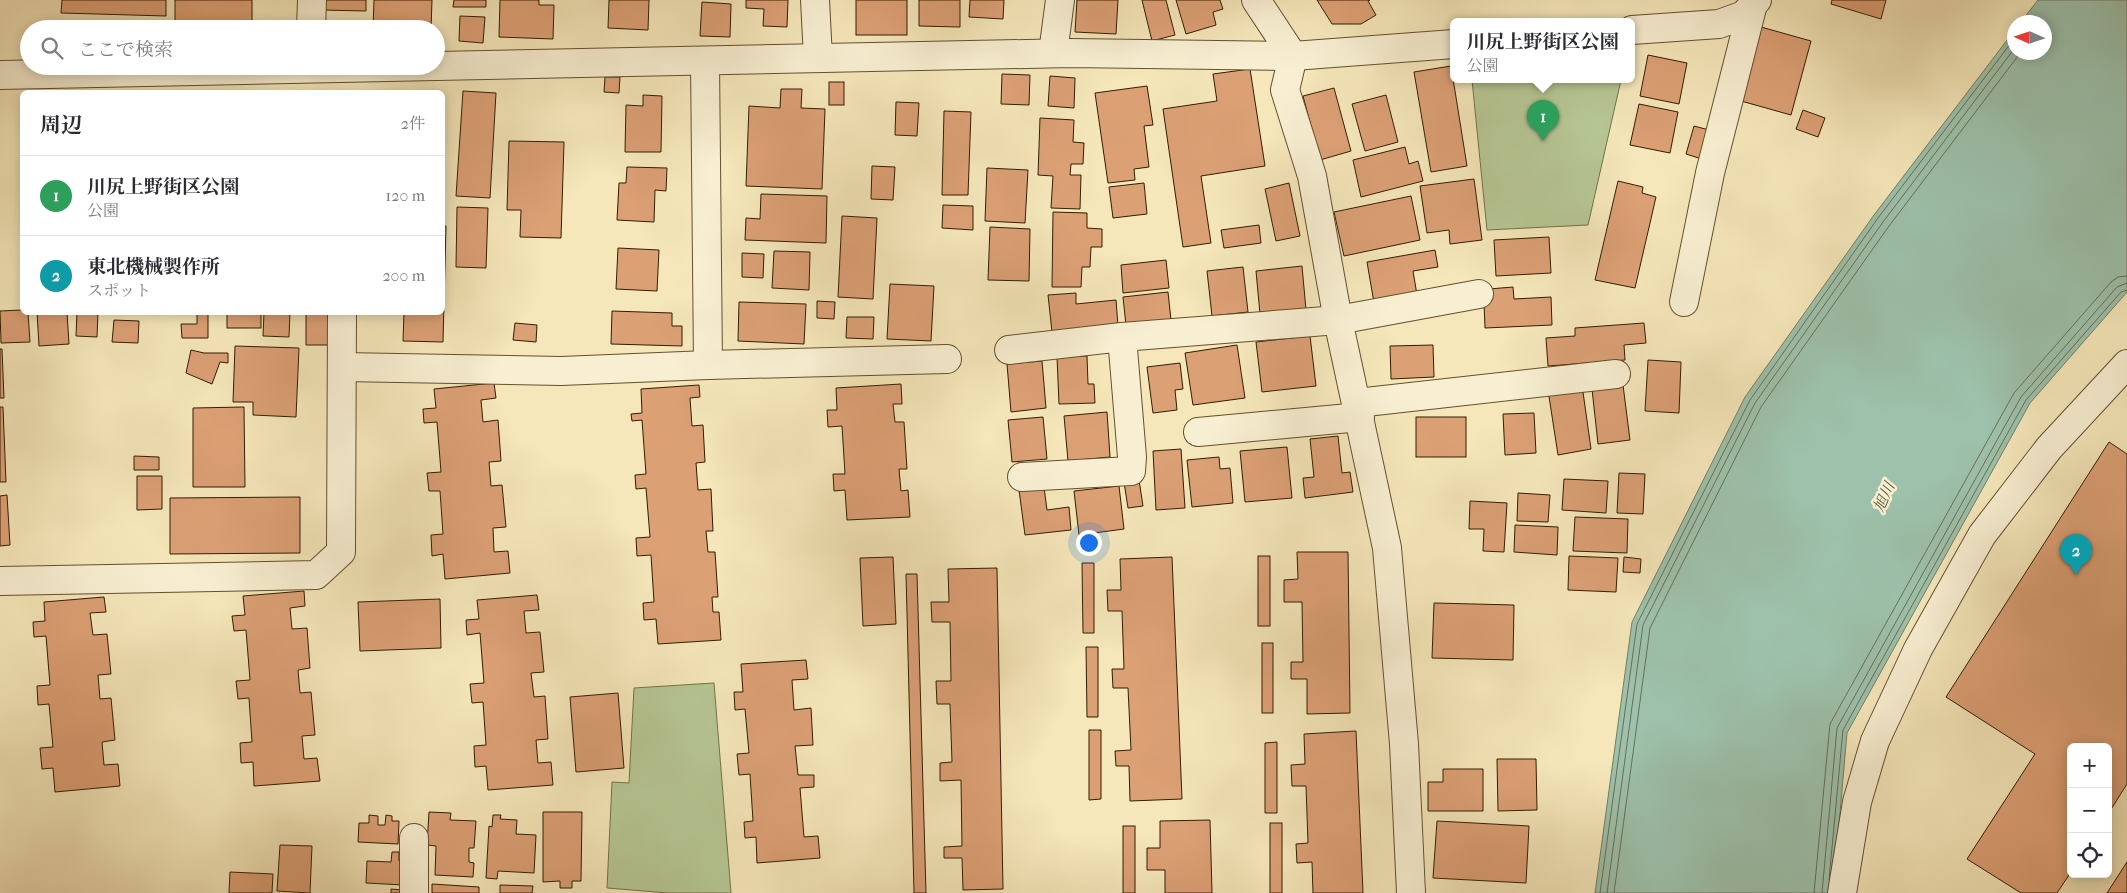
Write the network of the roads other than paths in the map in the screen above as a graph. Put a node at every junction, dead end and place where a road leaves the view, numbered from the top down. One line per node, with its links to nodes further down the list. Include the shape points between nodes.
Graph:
1 (312, 0): 6 (street)
2 (815, 0): 11 (street)
3 (1060, 0): 9 (street)
4 (1256, 0): 10 (street)
5 (1755, 2): 7 (street, via 1744,15 1719,24); 18 (street, via 1710,173)
6 (311, 20)
7 (1635, 30)
8 (1450, 44): 10 (street)
9 (1053, 53): 10 (street); 11 (street)
10 (1293, 56): 20 (street, via 1285,90 1312,176)
11 (818, 58): 12 (street)
12 (705, 61): 16 (street); 25 (street)
13 (0, 75): 14 (street)
14 (20, 75)
15 (328, 75): 16 (street)
16 (343, 81)
17 (1479, 294): 20 (street)
18 (1684, 302)
19 (342, 315): 26 (street)
20 (1338, 320): 21 (street); 28 (street)
21 (1122, 337): 22 (street); 30 (street, via 1131,471)
22 (1009, 350)
23 (947, 359): 25 (street)
24 (2127, 364): 35 (street, via 2049,448 1982,535 1918,648 1875,741 1857,802)
25 (708, 365): 26 (street, via 561,371)
26 (342, 367): 31 (street, via 341,552 316,575)
27 (1616, 374): 28 (street)
28 (1358, 410): 29 (street); 34 (street, via 1388,548 1404,744)
29 (1198, 432)
30 (1022, 477)
31 (0, 581)
32 (414, 838): 33 (street)
33 (414, 893)
34 (1411, 893)
35 (1842, 893)

